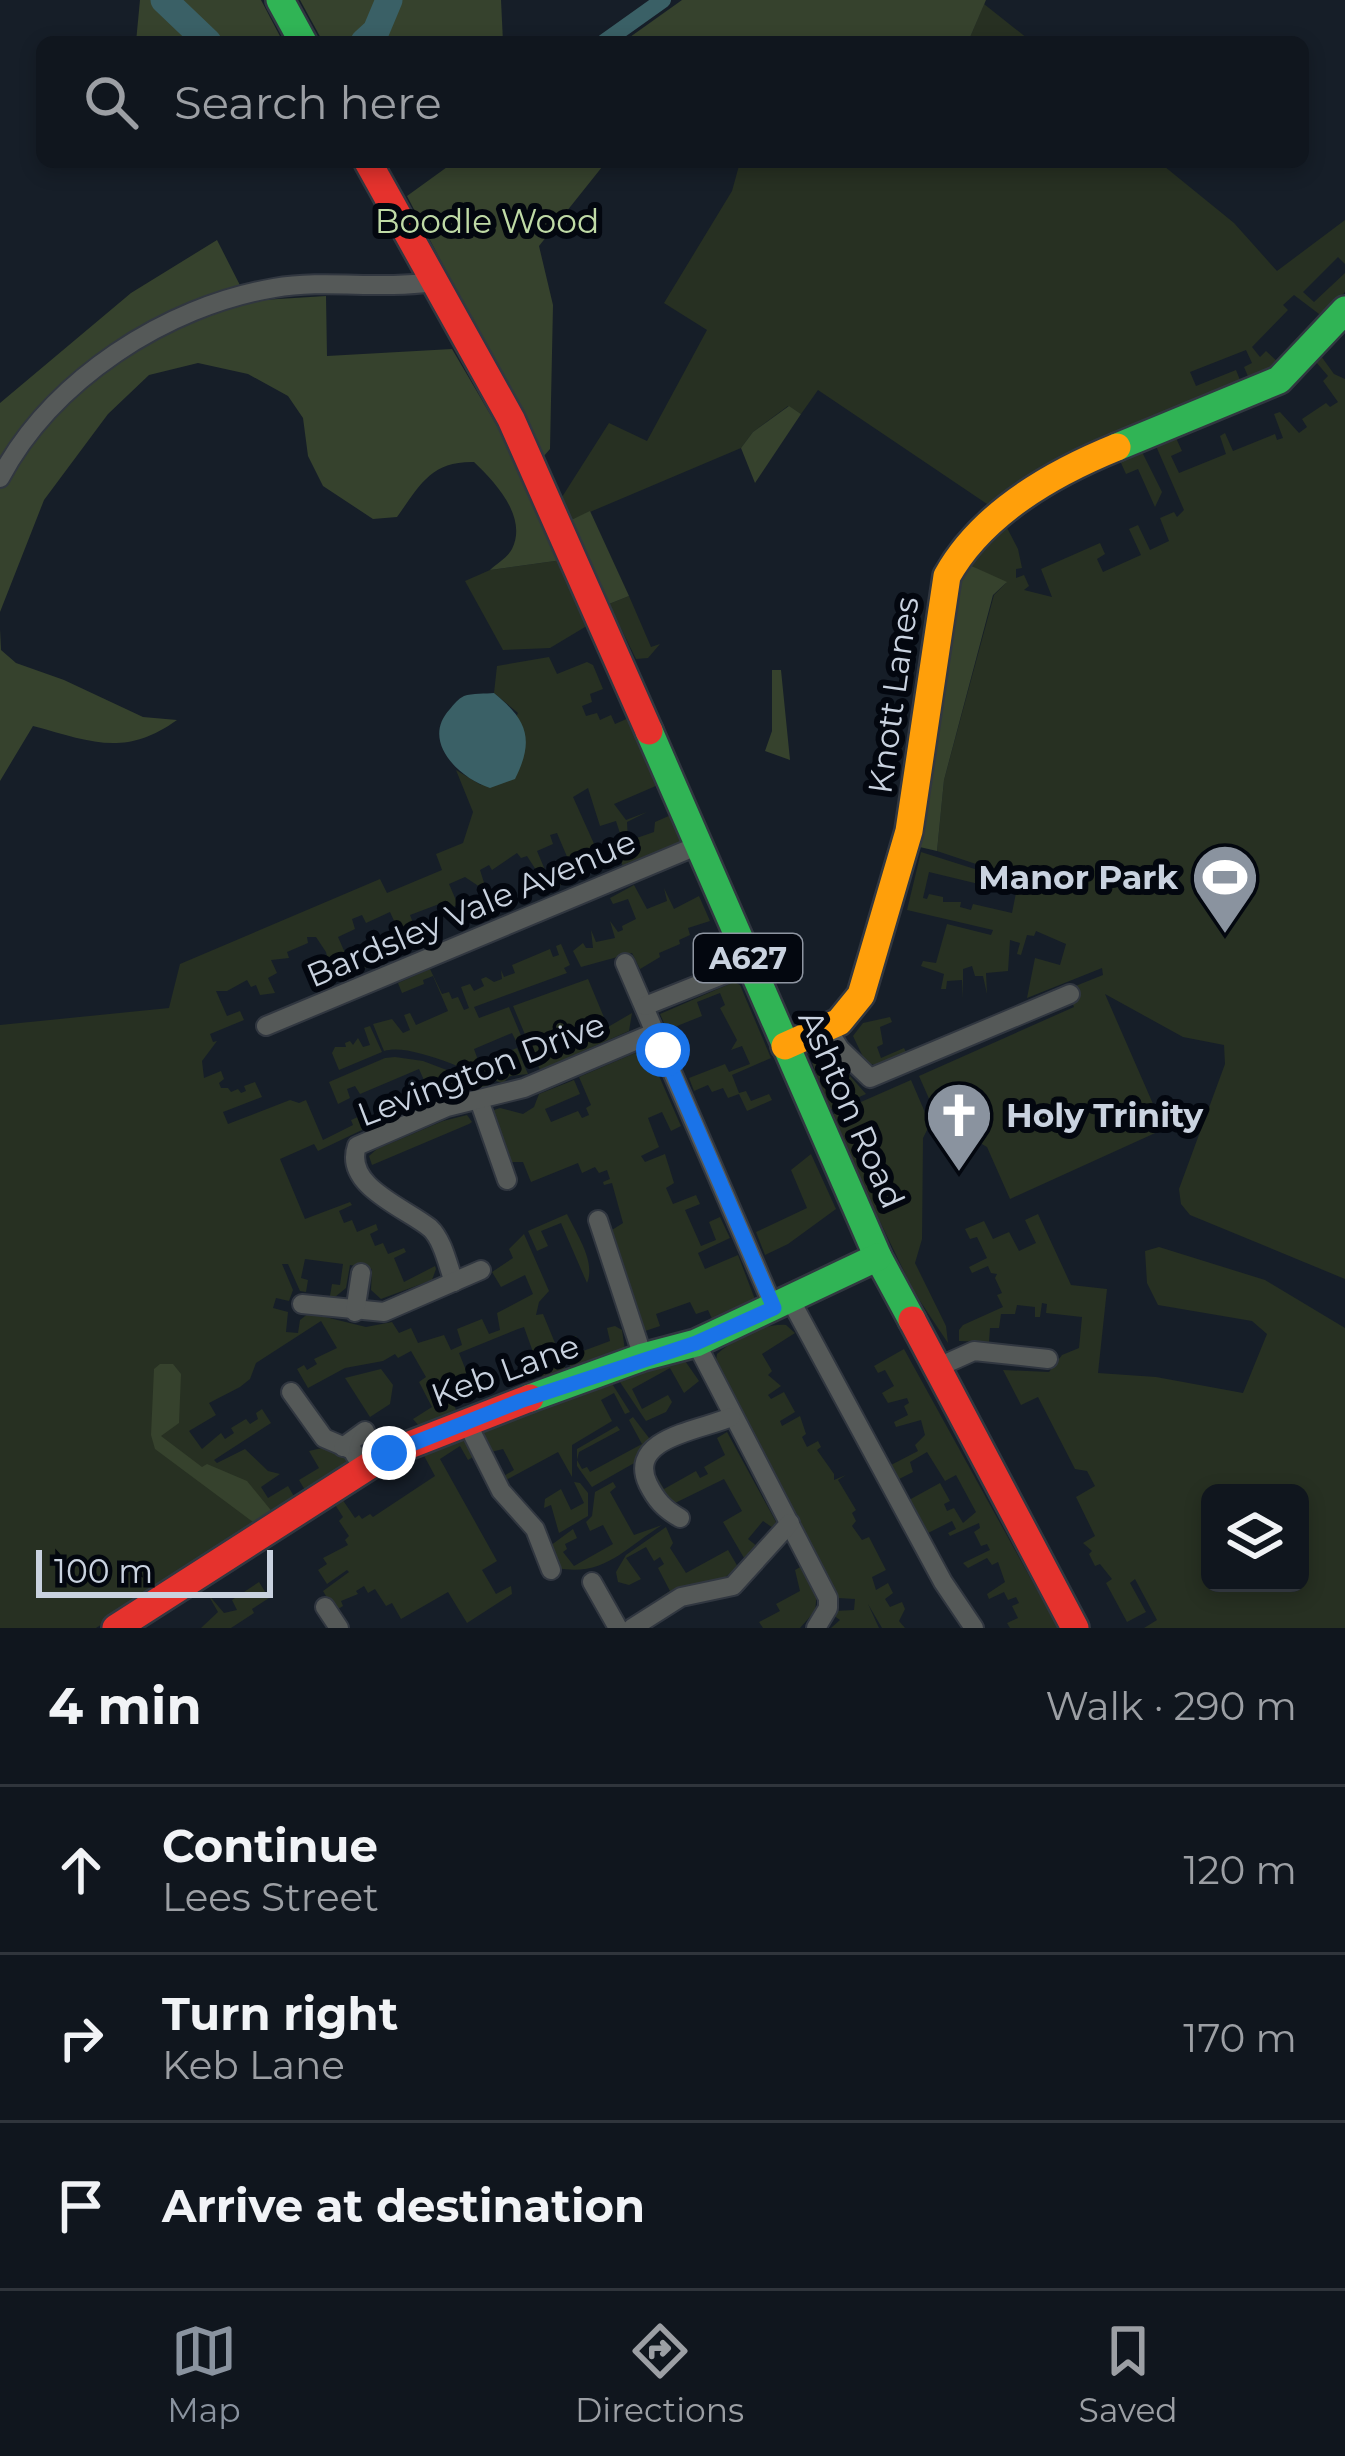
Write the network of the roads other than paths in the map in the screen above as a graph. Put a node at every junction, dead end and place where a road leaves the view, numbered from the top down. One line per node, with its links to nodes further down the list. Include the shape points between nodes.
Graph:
1 (280, 0): 2 (main road)
2 (299, 36)
3 (371, 168): 4 (main road, A627)
4 (432, 283): 6 (street, via 271,288 158,326 97,367 43,419); 7 (main road, Ashton Road / A627, via 511,419)
5 (1345, 310): 13 (main road, Knott Lanes, via 1279,380 1063,469 957,558 940,613 901,866 861,995)
6 (0, 478)
7 (699, 845): 9 (main road, Ashton Road / A627); 12 (street, Bardsley Vale Avenue)
8 (626, 963): 11 (street)
9 (750, 964): 11 (street); 15 (main road, Ashton Road / A627)
10 (1070, 994): 13 (street, via 870,1078)
11 (645, 1006): 14 (street)
12 (266, 1026)
13 (829, 1030): 15 (main road)
14 (656, 1032): 16 (street, Levington Drive); 24 (street)
15 (785, 1046): 19 (main road, Ashton Road / A627)
16 (479, 1100): 17 (street); 22 (street, Levington Drive, via 377,1135 354,1153 371,1187 432,1230)
17 (507, 1180)
18 (598, 1220): 27 (street)
19 (878, 1257): 24 (main road, Keb Lane); 29 (main road, Ashton Road / A627)
20 (481, 1270): 22 (street)
21 (362, 1273): 25 (street)
22 (454, 1282): 25 (street, via 384,1312)
23 (302, 1304): 25 (street)
24 (782, 1304): 26 (main road, Keb Lane); 47 (street)
25 (355, 1312)
26 (696, 1343): 27 (main road, Keb Lane); 31 (street)
27 (643, 1358): 32 (main road, Keb Lane)
28 (1048, 1359): 29 (street, via 974,1352)
29 (936, 1368): 48 (main road, Ashton Road / A627)
30 (316, 1389): 34 (street, via 294,1397 325,1438)
31 (731, 1417): 36 (street, via 666,1439 644,1460 653,1494); 37 (street)
32 (466, 1421): 35 (main road, Keb Lane); 38 (street, via 501,1491 535,1529)
33 (365, 1430): 34 (street)
34 (343, 1447): 35 (street)
35 (363, 1468): 41 (main road, Keb Lane)
36 (680, 1518)
37 (790, 1523): 45 (street, via 733,1586 682,1598); 46 (street, via 828,1598)
38 (551, 1570)
39 (592, 1582): 44 (street)
40 (325, 1607): 43 (street)
41 (155, 1617): 42 (main road, Keb Lane)
42 (116, 1628)
43 (339, 1628)
44 (619, 1628)
45 (632, 1628)
46 (816, 1628)
47 (974, 1628)
48 (1075, 1628)

